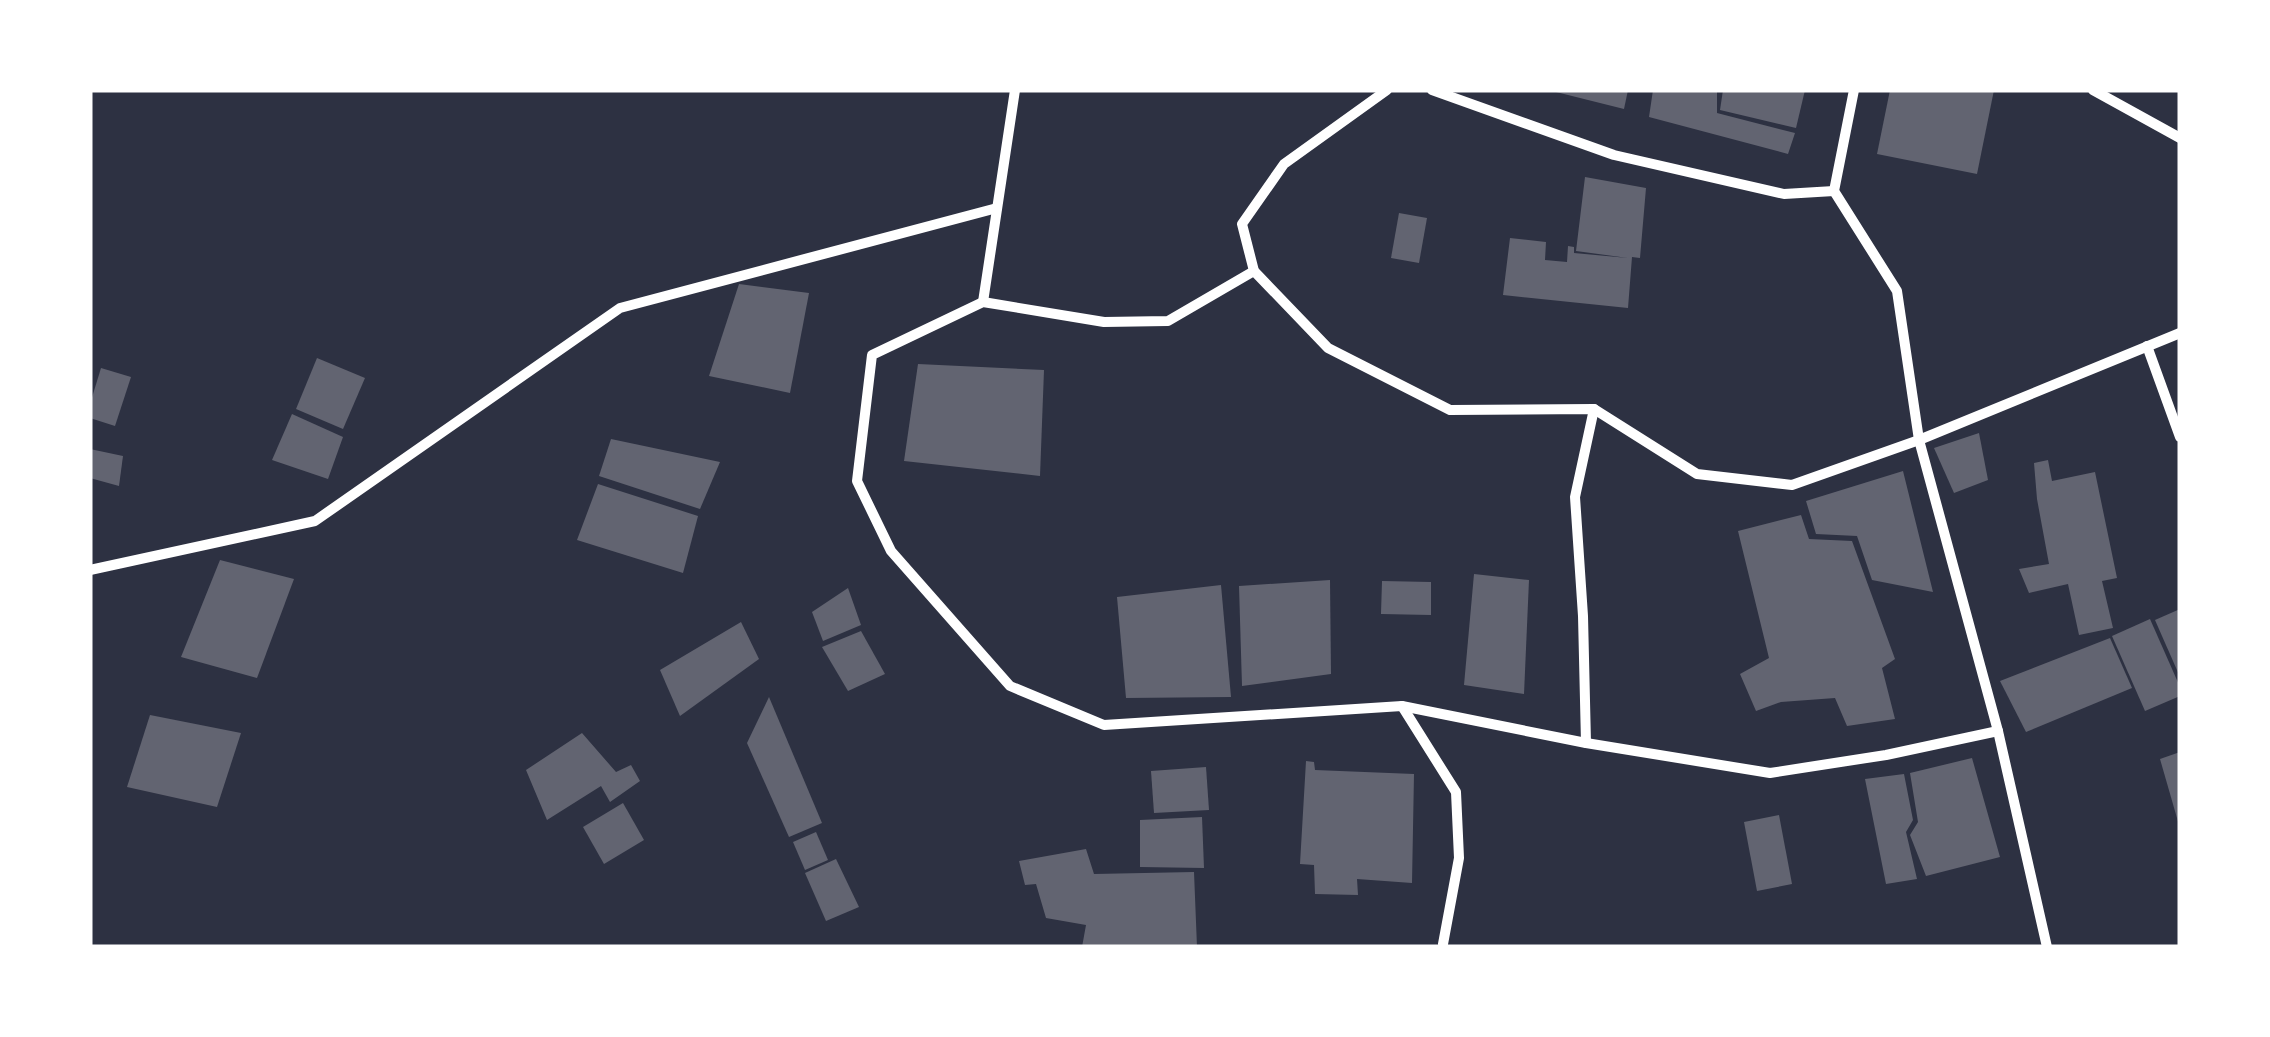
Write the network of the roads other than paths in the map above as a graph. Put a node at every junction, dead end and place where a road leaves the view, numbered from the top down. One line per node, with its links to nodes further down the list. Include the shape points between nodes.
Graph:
1 (1015, 90): 8 (street)
2 (1387, 90): 9 (street, via 1284,164 1242,224)
3 (1432, 90): 7 (street, via 1614,155 1784,194)
4 (1854, 90): 7 (street)
5 (2093, 90): 6 (street)
6 (2180, 138)
7 (1834, 191): 15 (street, via 1897,290)
8 (997, 208): 10 (street); 16 (street, via 620,308 315,522)
9 (1254, 271): 10 (street, via 1168,320 1104,322); 13 (street, via 1328,348 1450,410)
10 (983, 302): 17 (street, via 872,355 857,482 890,551 1010,686 1104,725)
11 (2180, 333): 12 (street)
12 (2147, 346): 14 (street); 15 (street)
13 (1594, 409): 15 (street, via 1697,474 1792,485); 19 (street, via 1575,497)
14 (2180, 436)
15 (1919, 440): 18 (street)
16 (90, 570)
17 (1402, 706): 19 (street); 20 (street, via 1456,792 1459,858)
18 (1998, 730): 19 (street, via 1770,774); 21 (street)
19 (1586, 744)
20 (1443, 944)
21 (2047, 947)

